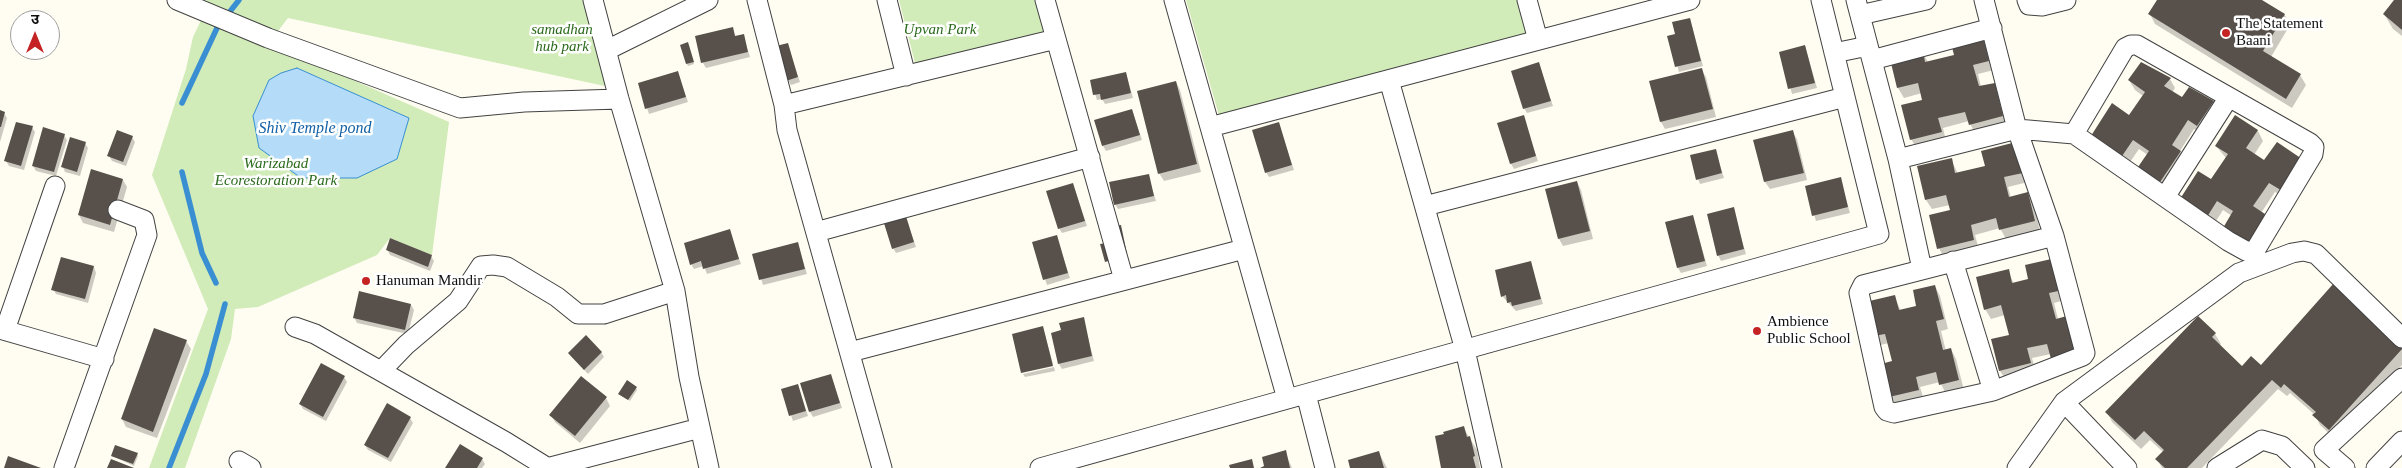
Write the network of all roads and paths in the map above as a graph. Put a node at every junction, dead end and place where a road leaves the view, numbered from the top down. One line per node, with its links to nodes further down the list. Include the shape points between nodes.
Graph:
1 (177, 0): 27 (street, via 268,38 460,108)
2 (593, 0): 20 (street)
3 (708, 0): 20 (street)
4 (757, 0): 28 (street)
5 (887, 0): 23 (street)
6 (1045, 0): 18 (street)
7 (1174, 0): 29 (street)
8 (1527, 0): 19 (street)
9 (1690, 0): 15 (street)
10 (1820, 0): 21 (street)
11 (1926, 0): 16 (street)
12 (1984, 0): 17 (street)
13 (2027, 0): 14 (street, via 2029,5 2042,6)
14 (2066, 0)
15 (1661, 4): 19 (street)
16 (1858, 8): 22 (street)
17 (1992, 28): 22 (street); 30 (street)
18 (1056, 38): 23 (street); 32 (street)
19 (1538, 40): 24 (street)
20 (607, 50): 27 (street)
21 (1834, 53): 22 (street); 25 (street)
22 (1870, 53): 33 (street)
23 (906, 76): 28 (street)
24 (1389, 80): 29 (street); 36 (street)
25 (1844, 97): 36 (street); 48 (street, via 1878,234)
26 (2229, 97): 31 (street, via 2137,45 2130,45 2125,48); 35 (street); 35 (street, via 2314,147 2313,154 2256,249 2246,251 2228,241)
27 (619, 99): 44 (street)
28 (784, 105): 38 (street, via 787,130)
29 (1210, 127): 40 (street)
30 (2018, 129): 31 (street); 33 (street); 39 (street)
31 (2074, 134): 35 (street)
32 (1090, 157): 38 (street); 43 (street)
33 (1898, 159): 42 (street)
34 (55, 186): 46 (street)
35 (2165, 197)
36 (1425, 206): 48 (street)
37 (118, 210): 50 (street, via 144,220 147,236)
38 (816, 232): 49 (street)
39 (2054, 236): 41 (street); 53 (street, via 2086,353)
40 (1244, 249): 43 (street); 55 (street)
41 (1953, 260): 42 (street); 53 (street)
42 (1922, 269): 53 (street, via 1859,288 1884,407 1894,414)
43 (1124, 280): 49 (street)
44 (675, 291): 51 (street, via 604,314 578,314 508,267 481,266 458,302 406,345); 57 (street)
45 (295, 327): 51 (street, via 315,334)
46 (2, 330): 50 (street)
47 (2402, 338): 56 (street, via 2316,254 2292,253 2239,273)
48 (1465, 350): 54 (street); 66 (street)
49 (850, 352): 63 (street)
50 (104, 359): 60 (street)
51 (382, 371): 61 (street)
52 (2402, 378): 71 (street, via 2324,450)
53 (1993, 391)
54 (1306, 394): 55 (street); 65 (street)
55 (1287, 399): 59 (street)
56 (2064, 402): 67 (street); 68 (street)
57 (700, 428): 61 (street); 62 (street)
58 (2402, 442): 72 (street)
59 (1096, 460): 64 (street)
60 (64, 468)
61 (548, 468)
62 (710, 468)
63 (882, 468)
64 (1040, 468)
65 (1326, 468)
66 (1492, 468)
67 (2016, 468)
68 (2127, 468)
69 (2217, 468): 70 (street, via 2262,440 2282,446)
70 (2305, 468)
71 (2345, 468)
72 (2376, 468)

